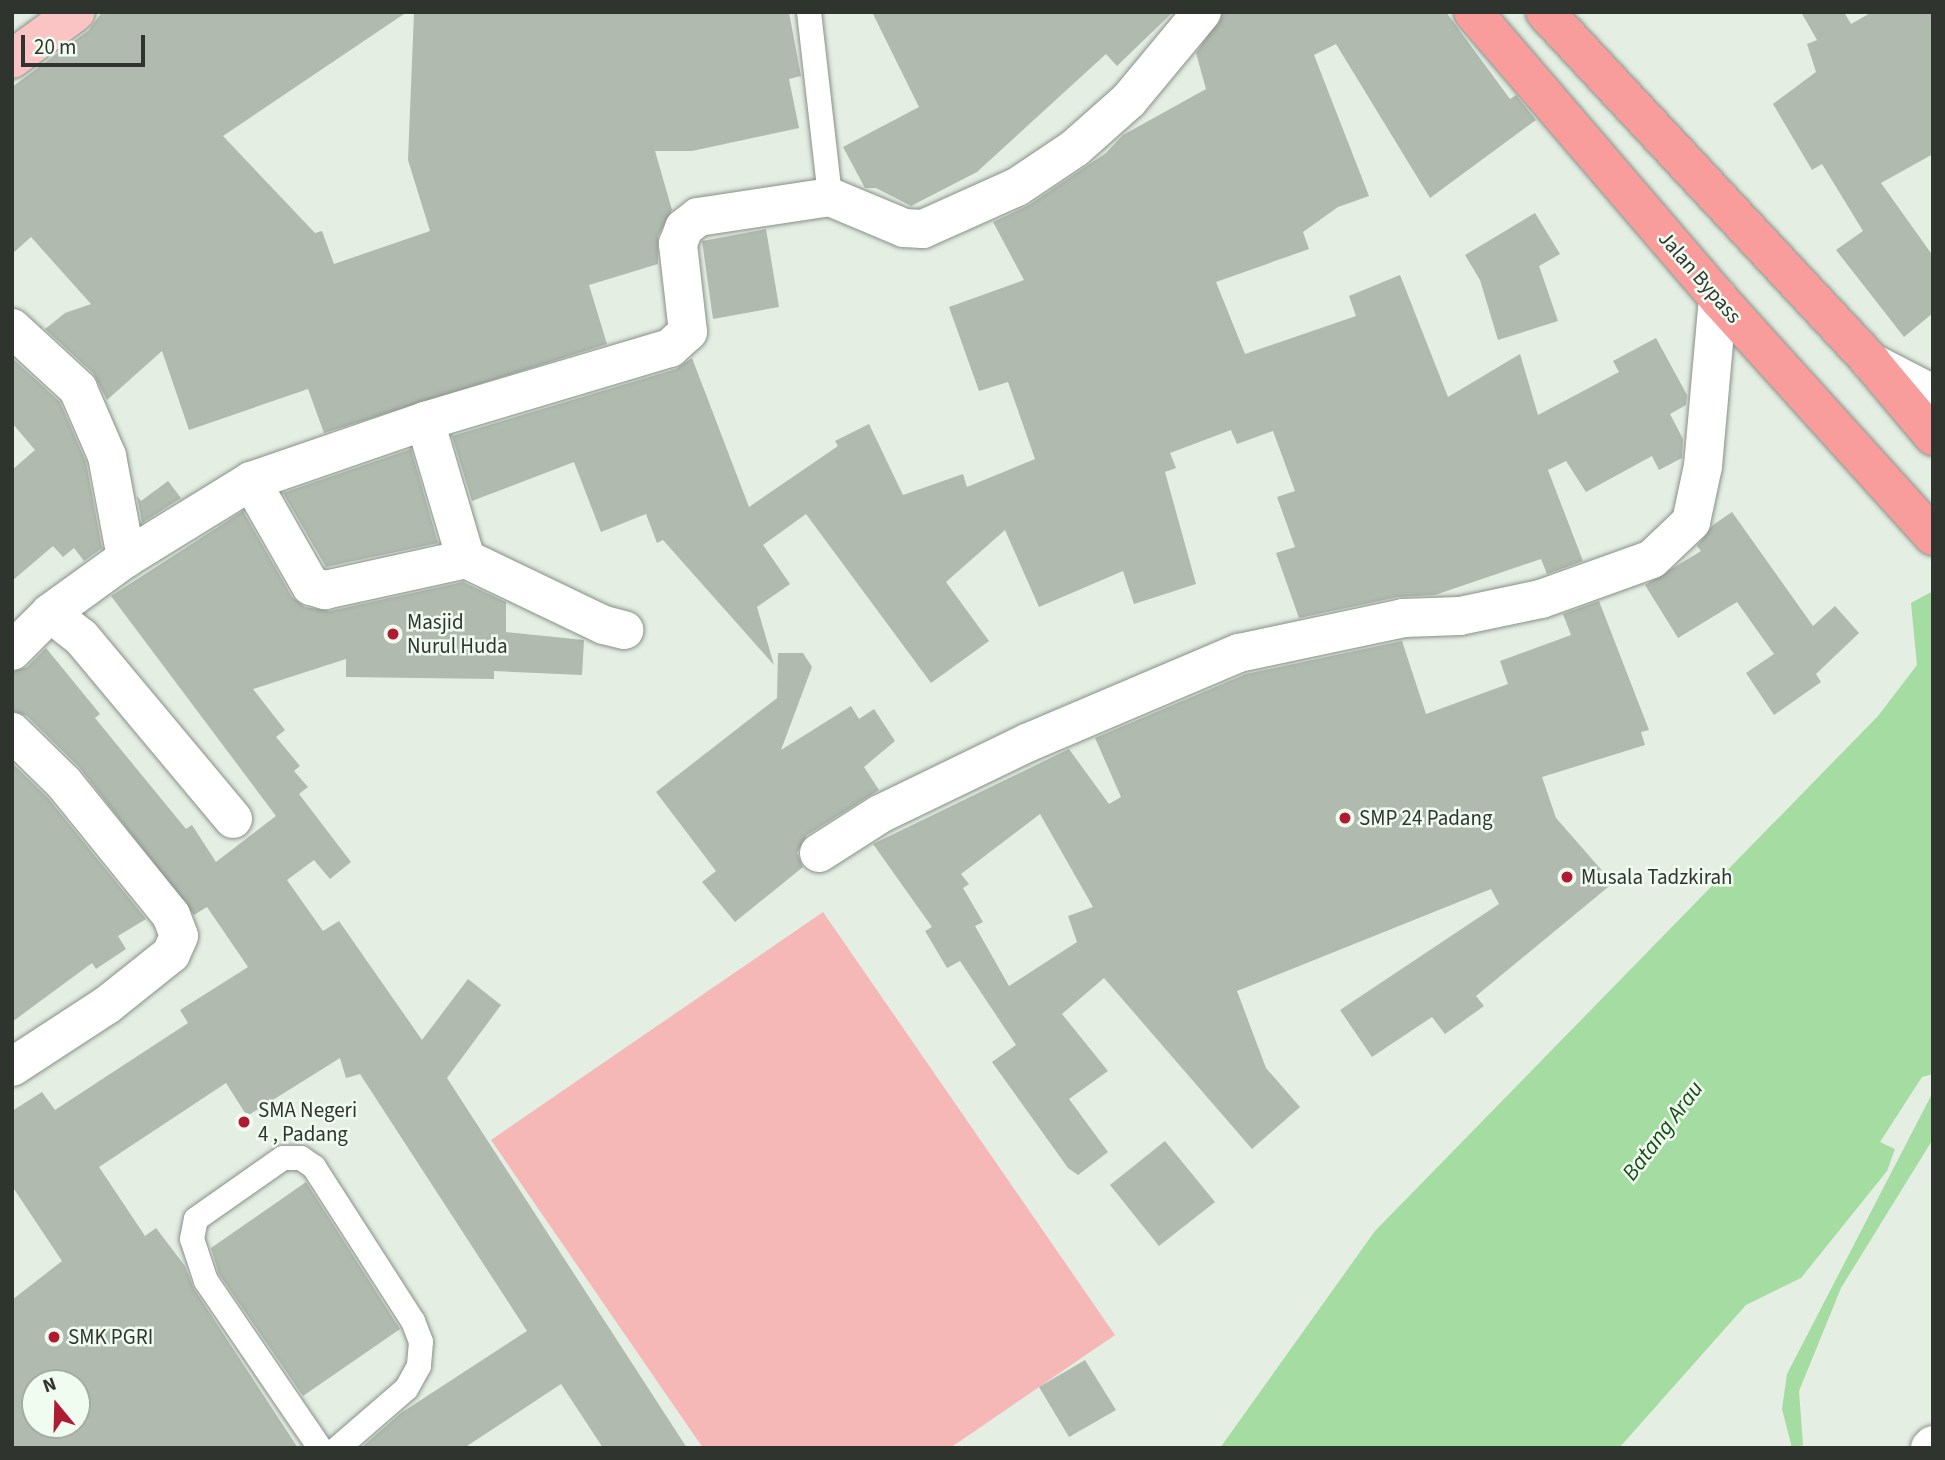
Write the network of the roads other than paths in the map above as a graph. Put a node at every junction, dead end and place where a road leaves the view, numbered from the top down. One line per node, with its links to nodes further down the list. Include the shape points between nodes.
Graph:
1 (76, 12): 6 (main road)
2 (809, 12): 7 (lane)
3 (1202, 12): 7 (street, via 1129,100 1075,148 1017,187 923,229 904,228)
4 (1473, 12): 8 (highway, Jalan Bypass)
5 (1545, 12): 10 (highway)
6 (12, 59)
7 (830, 197): 12 (street, via 692,221 678,244 688,331 670,348)
8 (1718, 298): 15 (highway, Jalan Bypass); 23 (street, via 1703,466 1691,522 1652,559 1541,599 1460,616 1403,618 1238,653 1029,741 880,814)
9 (12, 328): 16 (street, via 78,389 107,456)
10 (1871, 362): 11 (street); 13 (highway)
11 (1933, 394)
12 (425, 421): 14 (street); 17 (street)
13 (1933, 436)
14 (251, 481): 16 (street); 17 (street, via 311,586 325,590)
15 (1923, 525)
16 (126, 558): 18 (street)
17 (466, 559): 19 (street)
18 (50, 613): 20 (street); 22 (street, via 81,637)
19 (624, 630)
20 (12, 651)
21 (12, 732): 24 (street, via 64,783 171,915 179,936 171,954 107,1005)
22 (233, 819)
23 (819, 853)
24 (12, 1067)
25 (320, 1448): 26 (lane, via 206,1281 192,1239 196,1219 283,1158 301,1158 314,1167 413,1321 421,1342 419,1366 407,1389)
26 (338, 1448)

